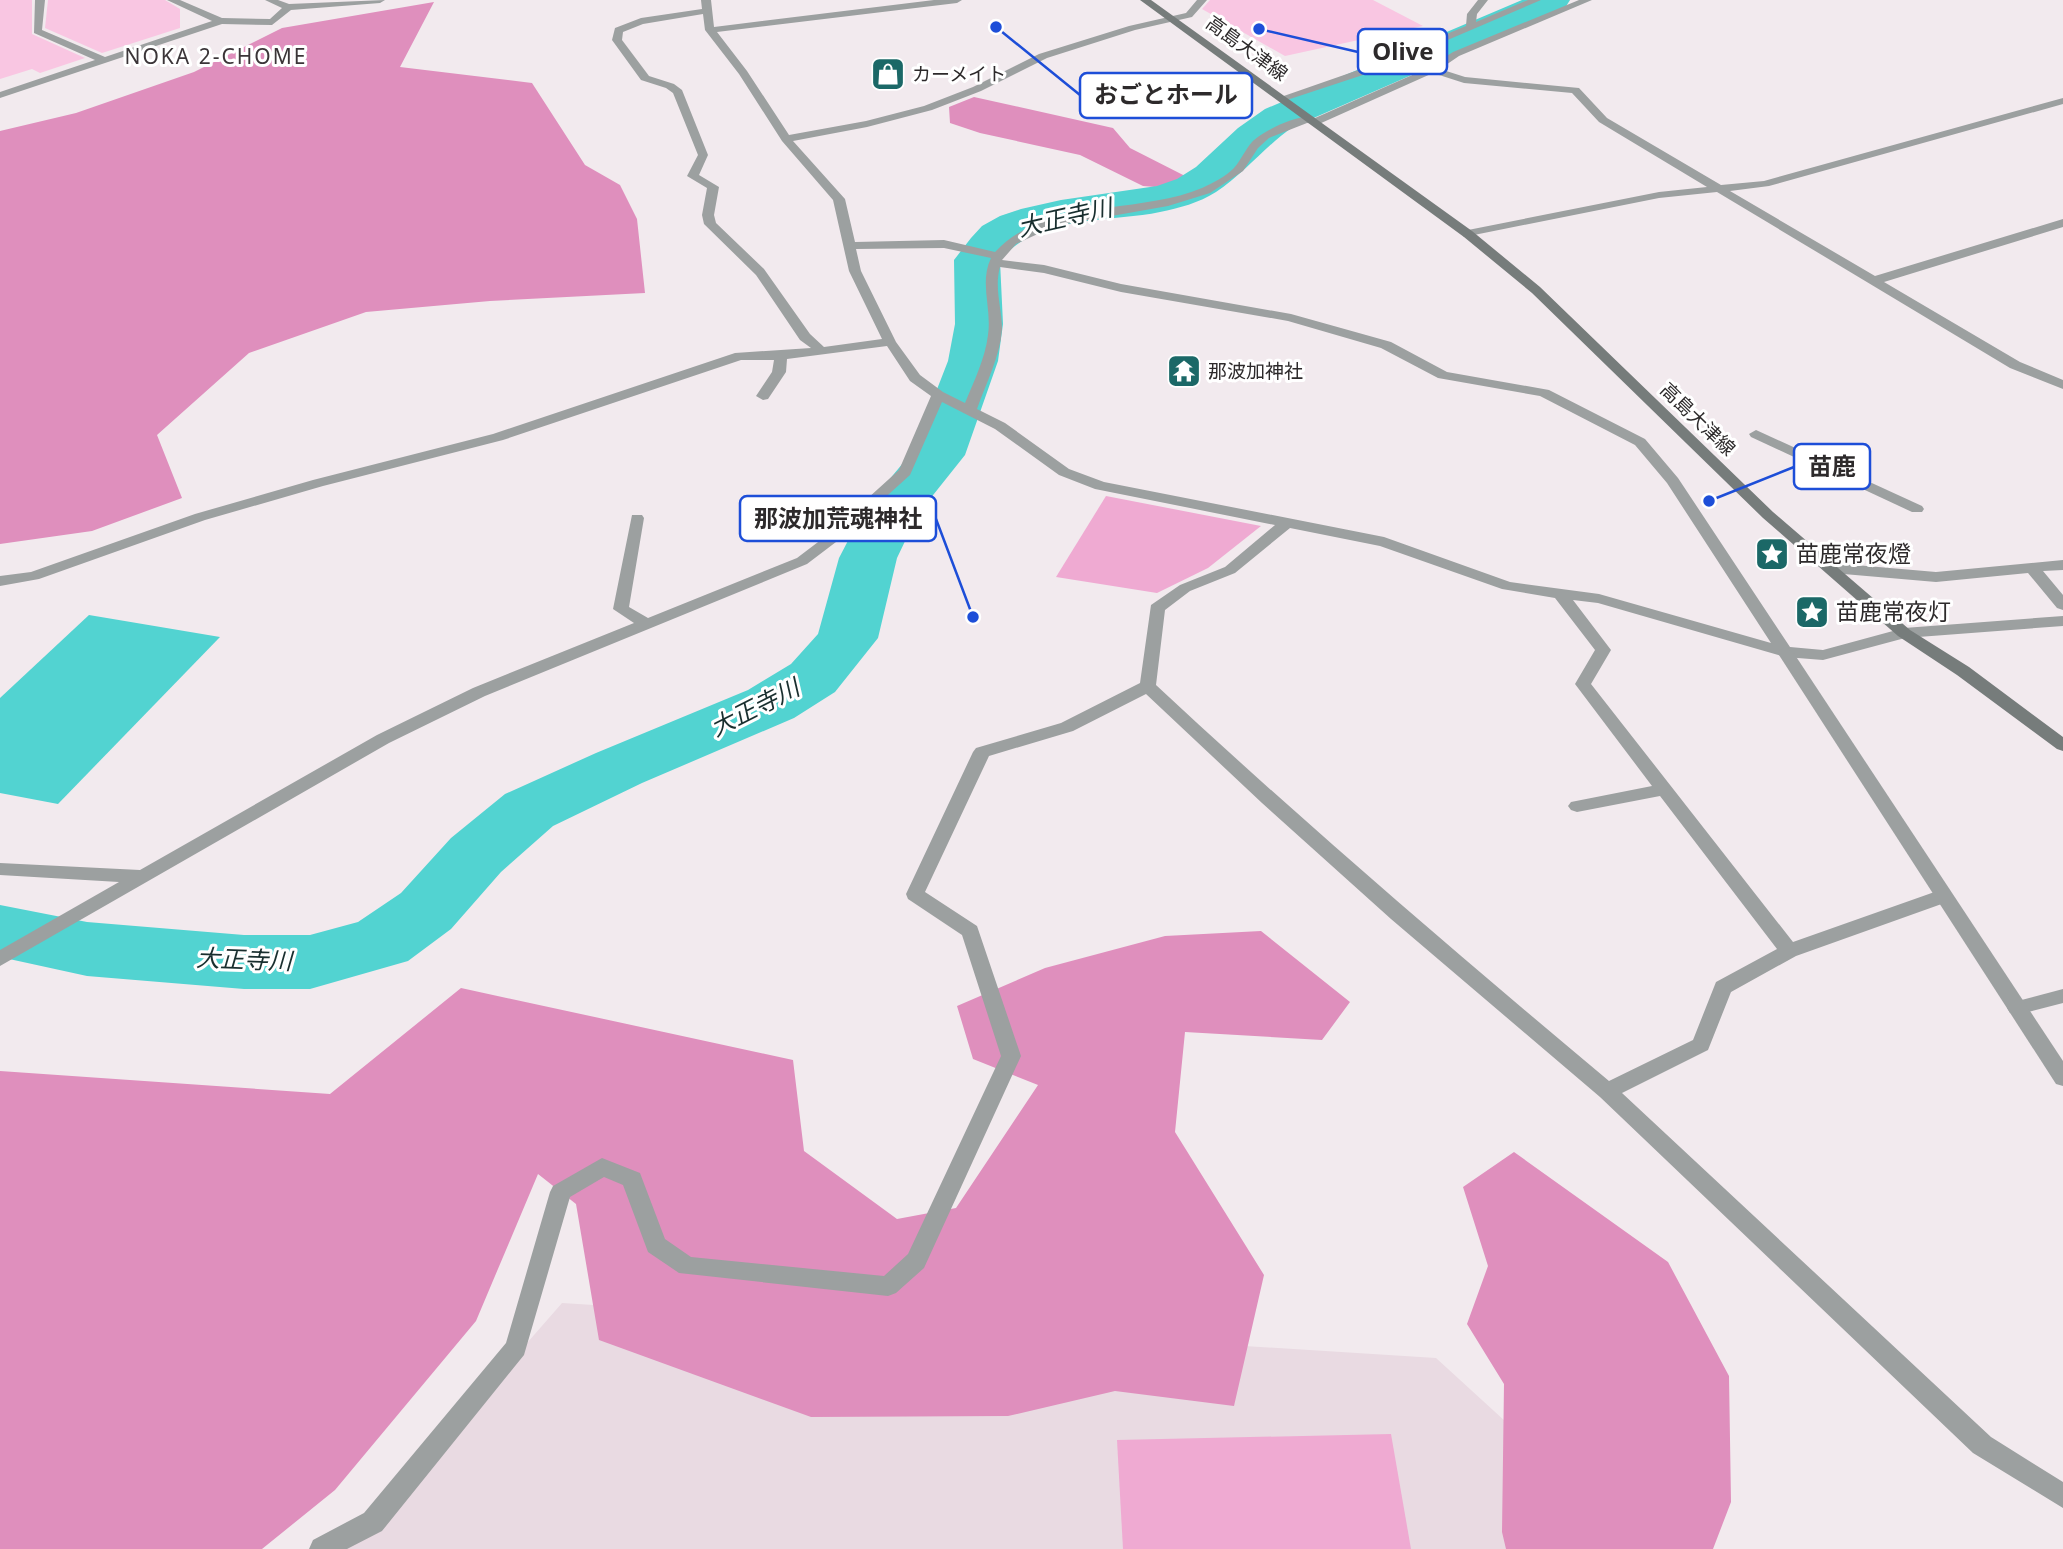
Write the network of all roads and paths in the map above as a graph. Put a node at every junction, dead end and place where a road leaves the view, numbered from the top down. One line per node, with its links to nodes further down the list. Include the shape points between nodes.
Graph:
1 (40, 0): 18 (street, via 37,31)
2 (172, 0): 15 (street)
3 (270, 0): 13 (street)
4 (380, 0): 13 (street)
5 (957, 0): 11 (street)
6 (1145, 0): 14 (main road, 高島大津線)
7 (1202, 0): 14 (street, via 1189,15)
8 (1483, 0): 16 (street, via 1472,14)
9 (1536, 0): 16 (street)
10 (1587, 0): 19 (street, via 1456,54)
11 (897, 4): 17 (street)
12 (706, 6): 17 (street); 32 (street, via 641,21 618,30 617,40 645,78 678,92 703,155 694,176 713,187 710,224 760,272 805,337)
13 (288, 7): 15 (street, via 272,22)
14 (1174, 20): 21 (main road, 高島大津線); 24 (street, via 1043,56 928,108)
15 (221, 21): 18 (street)
16 (1471, 26): 21 (street)
17 (710, 30): 24 (street)
18 (104, 61): 20 (street)
19 (1432, 70): 23 (street); 25 (street, via 1464,80 1575,90 1602,120)
20 (0, 95)
21 (1287, 101): 23 (main road, 高島大津線)
22 (2063, 101): 25 (street, via 1765,184)
23 (1311, 119): 27 (main road, 高島大津線); 29 (street, via 1287,125 1254,145 1238,170 1220,183 1170,202 1056,221 1017,238)
24 (786, 139): 28 (street, via 839,199)
25 (1718, 190): 27 (street, via 1659,195); 30 (street)
26 (2063, 223): 30 (street)
27 (1468, 234): 44 (main road, 高島大津線, via 1536,290 1768,515)
28 (850, 246): 29 (street, via 919,243 969,248); 31 (street, via 855,271)
29 (996, 258): 37 (street, via 989,278 993,342); 51 (street, via 1121,288 1291,318 1386,345 1450,377 1544,393 1640,442 1673,481)
30 (1873, 281): 34 (street, via 2015,365)
31 (890, 342): 32 (street); 36 (street, via 915,378)
32 (822, 351): 33 (street)
33 (781, 356): 35 (street, via 779,372); 45 (street, via 740,356 498,437 213,513 34,576)
34 (2063, 385)
35 (762, 396)
36 (942, 397): 37 (street); 49 (street, via 905,472 831,539 802,561)
37 (968, 407): 41 (street, via 1064,472 1100,486)
38 (1756, 434): 39 (street)
39 (1917, 509)
40 (637, 518): 49 (street, via 621,609)
41 (1288, 522): 46 (street, via 1384,542 1507,586); 52 (street, via 1230,570 1185,588 1157,608)
42 (2063, 565): 43 (street)
43 (2031, 567): 44 (street, via 1936,577); 47 (street)
44 (1832, 568): 50 (main road, 高島大津線)
45 (0, 581)
46 (1560, 593): 51 (street, via 1599,599); 54 (street, via 1603,650 1583,684)
47 (2063, 605)
48 (2063, 621): 50 (street)
49 (649, 625): 57 (street, via 479,692 383,739)
50 (1904, 633): 51 (street, via 1823,655); 53 (main road, 高島大津線)
51 (1785, 652): 58 (street)
52 (1148, 686): 64 (street, via 1398,914); 66 (street, via 1067,727 982,752 915,894 971,931 1011,1056 916,1261 888,1286 687,1266 656,1245 632,1179 602,1167 561,1192 516,1348 373,1522)
53 (2063, 745)
54 (1663, 790): 55 (street); 59 (street)
55 (1577, 806)
56 (0, 869): 57 (street)
57 (143, 877): 60 (street)
58 (1943, 896): 59 (street); 62 (street)
59 (1789, 951): 64 (street, via 1723,987 1701,1045)
60 (2, 958)
61 (2063, 996): 62 (street)
62 (2017, 1008): 63 (street)
63 (2063, 1078)
64 (1606, 1091): 65 (street, via 1982,1445)
65 (2063, 1496)
66 (322, 1549)

